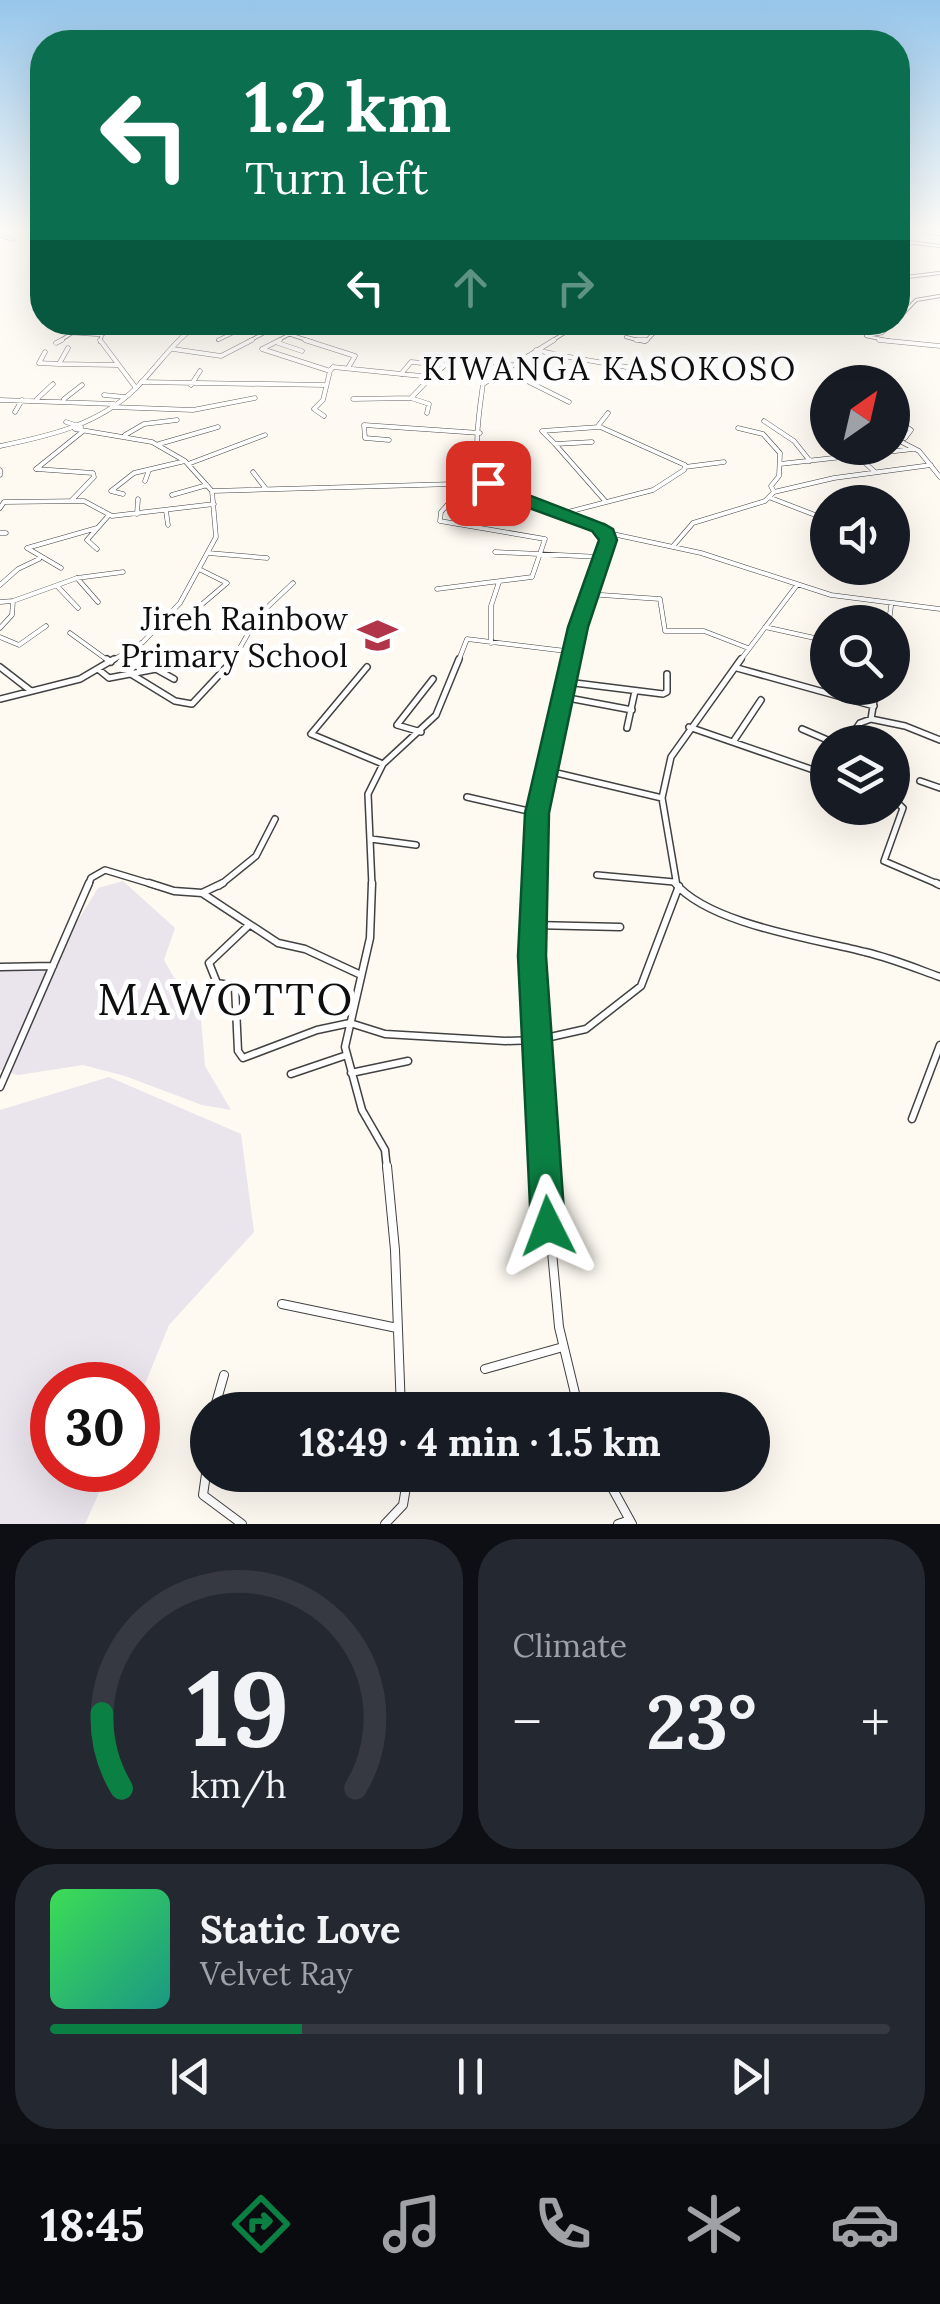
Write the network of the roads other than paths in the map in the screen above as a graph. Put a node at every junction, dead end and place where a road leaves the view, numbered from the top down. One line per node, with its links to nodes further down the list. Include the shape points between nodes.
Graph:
1 (68, 335): 16 (street)
2 (94, 335): 14 (street)
3 (102, 335): 25 (street)
4 (183, 335): 19 (street)
5 (229, 335): 13 (street)
6 (259, 335): 19 (street, via 220,356)
7 (288, 335): 15 (street)
8 (293, 335): 28 (street, via 355,356)
9 (559, 335): 20 (street)
10 (652, 335): 12 (street, via 644,343)
11 (871, 335): 17 (street, via 866,336)
12 (626, 337)
13 (218, 340)
14 (85, 341)
15 (275, 342): 21 (street); 30 (street, via 262,349)
16 (56, 343)
17 (940, 346)
18 (68, 348): 23 (street)
19 (173, 349): 33 (street)
20 (533, 350): 24 (street); 27 (street)
21 (302, 351)
22 (45, 352): 23 (street, via 40,363)
23 (60, 364): 25 (street)
24 (634, 364)
25 (117, 365): 39 (street)
26 (445, 365): 27 (street, via 456,356); 31 (street, via 411,362); 32 (street)
27 (512, 365): 62 (street, via 480,390)
28 (348, 368): 30 (street); 31 (street)
29 (200, 371): 36 (street)
30 (330, 372): 37 (street)
31 (402, 374): 32 (street)
32 (431, 377): 43 (street)
33 (141, 382): 36 (street); 39 (street)
34 (529, 382): 49 (street)
35 (54, 384): 47 (street)
36 (190, 385): 37 (street)
37 (324, 385): 54 (street, via 314,409)
38 (82, 386): 48 (street)
39 (136, 388): 41 (street)
40 (104, 394): 41 (street)
41 (126, 397): 50 (street)
42 (255, 398): 50 (street, via 193,410)
43 (411, 398): 44 (street); 52 (street, via 429,404)
44 (353, 399)
45 (0, 400): 46 (street)
46 (22, 400): 47 (street); 51 (street)
47 (35, 401): 48 (street)
48 (62, 401): 50 (street)
49 (569, 402)
50 (115, 406): 61 (street)
51 (15, 412)
52 (427, 413)
53 (608, 413): 59 (street)
54 (324, 416)
55 (177, 420): 64 (street, via 144,424)
56 (764, 421): 73 (street)
57 (66, 422): 61 (street)
58 (218, 427): 67 (street)
59 (600, 427): 68 (street, via 542,432); 80 (street)
60 (738, 428): 77 (street, via 764,435 780,453)
61 (80, 429): 64 (street); 69 (street); 95 (street, via 35,468 93,472)
62 (480, 434): 65 (street, via 364,426 365,438); 86 (street, via 480,470)
63 (264, 435): 76 (street)
64 (122, 436): 67 (street)
65 (390, 440)
66 (592, 442): 68 (street)
67 (159, 444): 76 (street)
68 (555, 444): 96 (street)
69 (0, 446)
70 (910, 447): 72 (street)
71 (910, 449): 72 (street)
72 (913, 449): 78 (street)
73 (810, 461)
74 (724, 462): 80 (street)
75 (810, 462): 77 (street)
76 (186, 463): 81 (street); 87 (street)
77 (780, 464): 93 (street)
78 (931, 464): 83 (street); 84 (street)
79 (867, 465): 83 (street)
80 (686, 467): 96 (street, via 660,487)
81 (149, 470): 85 (street); 91 (street, via 111,490)
82 (253, 472): 89 (street)
83 (875, 472): 93 (street)
84 (940, 477)
85 (145, 481)
86 (488, 483): 88 (street); 102 (street)
87 (207, 485): 90 (street); 92 (street)
88 (464, 485): 89 (street); 113 (street, via 440,521 545,538)
89 (269, 490): 90 (street)
90 (212, 492): 98 (street)
91 (123, 494)
92 (172, 495)
93 (773, 495): 100 (street); 108 (street, via 693,522)
94 (138, 499): 101 (street)
95 (71, 500): 97 (street); 103 (street, via 94,503)
96 (606, 502): 102 (street)
97 (1, 504)
98 (214, 504): 99 (street); 112 (street, via 216,537)
99 (166, 511): 101 (street); 104 (street)
100 (810, 512)
101 (136, 514): 103 (street)
102 (561, 514): 106 (street)
103 (109, 516): 105 (street)
104 (168, 525)
105 (98, 528): 110 (street, via 87,540); 115 (street, via 27,548)
106 (607, 533): 107 (street); 109 (street)
107 (628, 538): 108 (street); 109 (street)
108 (674, 545): 123 (street)
109 (606, 546): 114 (street)
110 (97, 549)
111 (496, 552): 113 (street)
112 (208, 553): 116 (street); 118 (street)
113 (539, 553): 114 (street); 121 (street, via 532,577)
114 (600, 557): 127 (street)
115 (42, 558): 117 (street); 124 (street)
116 (267, 558)
117 (61, 568)
118 (199, 568): 135 (street); 136 (street, via 227,583)
119 (123, 572): 120 (street)
120 (77, 578): 125 (street); 130 (street)
121 (500, 582): 126 (street); 144 (street, via 491,606)
122 (293, 583): 152 (street, via 258,616 229,667 192,704)
123 (798, 584): 131 (street); 139 (street)
124 (0, 585)
125 (55, 586): 128 (street); 133 (street)
126 (436, 590)
127 (587, 594): 145 (street, via 660,599 665,630 704,631); 146 (street)
128 (13, 601): 129 (street); 140 (street, via 12,615)
129 (0, 602)
130 (98, 602)
131 (891, 605)
132 (910, 607): 134 (street)
133 (78, 608)
134 (940, 609)
135 (172, 615): 136 (street); 147 (street)
136 (187, 617): 137 (street)
137 (208, 622)
138 (46, 626): 142 (street, via 18,646)
139 (765, 627): 143 (street); 145 (street)
140 (0, 628)
141 (70, 632): 147 (street)
142 (0, 637)
143 (810, 637)
144 (491, 643): 146 (street); 169 (street, via 467,639 441,706)
145 (748, 648): 150 (street)
146 (574, 652): 156 (street)
147 (110, 662): 151 (street)
148 (0, 667): 157 (street)
149 (367, 667): 173 (street, via 312,736)
150 (736, 668): 162 (street); 166 (street)
151 (98, 670): 152 (street, via 109,678); 157 (street)
152 (131, 674): 154 (street, via 156,669)
153 (667, 674): 158 (street, via 665,694)
154 (174, 679)
155 (433, 679): 169 (street, via 397,725)
156 (568, 682): 158 (street); 159 (street)
157 (31, 691): 160 (street)
158 (635, 691): 163 (street)
159 (563, 697): 163 (street); 175 (street)
160 (0, 699)
161 (761, 700): 172 (street)
162 (874, 706): 164 (street)
163 (632, 710): 167 (street)
164 (870, 719): 165 (street); 171 (street)
165 (859, 725)
166 (689, 727): 172 (street); 179 (street, via 670,757)
167 (628, 728)
168 (802, 730): 170 (street)
169 (421, 732): 173 (street)
170 (810, 733)
171 (940, 740)
172 (733, 742): 174 (street)
173 (382, 764): 183 (street, via 368,794)
174 (810, 769)
175 (544, 770): 179 (street); 180 (street)
176 (920, 780): 177 (street)
177 (940, 788)
178 (468, 797): 180 (street)
179 (662, 798): 186 (street)
180 (537, 813): 190 (street)
181 (275, 820): 188 (street, via 256,860 238,877)
182 (897, 825): 187 (street, via 884,861)
183 (372, 839): 184 (street); 194 (street, via 372,907)
184 (416, 845)
185 (597, 875): 186 (street)
186 (676, 884): 195 (street, via 750,924); 197 (street, via 641,986 586,1030)
187 (940, 885)
188 (202, 893): 189 (street); 192 (street, via 98,872)
189 (248, 926): 194 (street); 196 (street, via 209,963 217,983 236,989 240,1056)
190 (533, 926): 191 (street); 197 (street)
191 (620, 928)
192 (53, 966): 193 (street); 203 (street)
193 (0, 967)
194 (361, 975): 196 (street)
195 (940, 977)
196 (350, 1022): 197 (street, via 385,1034); 199 (street)
197 (536, 1040): 207 (street, via 549,1246)
198 (940, 1046): 204 (street)
199 (347, 1055): 201 (street); 202 (street)
200 (408, 1060): 201 (street)
201 (351, 1073): 206 (street, via 384,1150)
202 (291, 1074)
203 (0, 1088)
204 (912, 1119)
205 (282, 1304): 206 (street)
206 (397, 1328): 211 (street)
207 (563, 1347): 208 (street); 212 (street)
208 (485, 1369)
209 (224, 1375): 210 (street)
210 (219, 1392)
211 (401, 1392)
212 (574, 1392)
213 (203, 1492): 217 (street)
214 (405, 1492): 218 (street)
215 (614, 1492): 216 (street)
216 (631, 1522): 219 (street)
217 (242, 1524)
218 (385, 1524)
219 (618, 1524)

